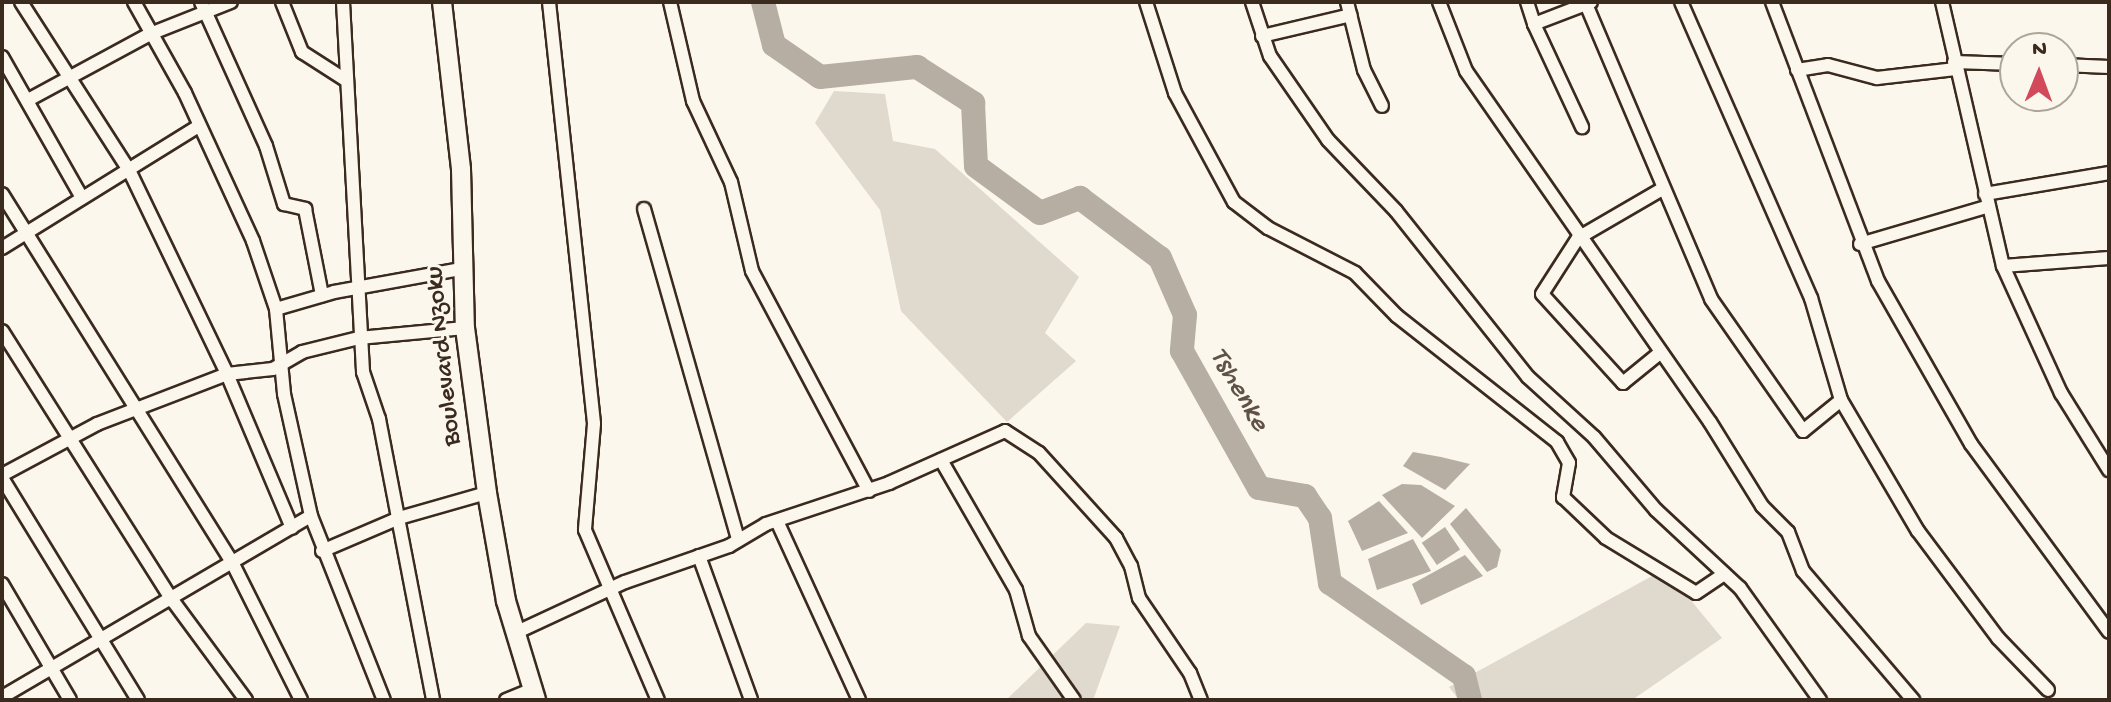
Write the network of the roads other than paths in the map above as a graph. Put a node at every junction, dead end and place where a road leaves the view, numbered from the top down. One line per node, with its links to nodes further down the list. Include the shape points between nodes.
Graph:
1 (21, 2): 28 (street)
2 (134, 2): 20 (street)
3 (231, 2): 17 (street)
4 (282, 2): 29 (street, via 302,52)
5 (343, 2): 29 (street)
6 (442, 2): 47 (street, Boulevard Nzoku, via 461,169)
7 (549, 2): 75 (street, via 594,424 585,530)
8 (670, 2): 63 (street, via 691,92 731,182 752,271)
9 (1146, 2): 73 (street, via 1175,93 1234,202 1268,228 1355,273 1397,316 1557,442 1569,463 1563,497 1606,538 1696,593)
10 (1252, 2): 21 (street)
11 (1439, 2): 42 (street, via 1466,71)
12 (1527, 2): 19 (street)
13 (1681, 2): 57 (street, via 1811,298)
14 (1772, 2): 27 (street)
15 (1942, 2): 24 (street)
16 (1589, 3): 19 (street); 36 (street)
17 (203, 7): 20 (street); 49 (street, via 266,146 284,204 305,209)
18 (1349, 9): 21 (street); 31 (street, via 1364,70)
19 (1534, 24): 33 (street)
20 (150, 34): 28 (street); 32 (street)
21 (1262, 36): 73 (street, via 1281,76 1328,140 1396,211 1528,377 1594,437 1656,510)
22 (2, 57): 30 (street)
23 (1999, 65): 24 (street)
24 (1954, 66): 27 (street, via 1877,78 1828,65); 39 (street)
25 (2079, 66): 26 (street)
26 (2109, 67)
27 (1797, 70): 43 (street)
28 (67, 74): 30 (street); 34 (street)
29 (344, 79): 48 (street)
30 (28, 100): 38 (street)
31 (1382, 106)
32 (199, 126): 34 (street); 50 (street, via 245,219)
33 (1582, 127)
34 (129, 170): 38 (street); 56 (street)
35 (2109, 173): 39 (street)
36 (1664, 188): 42 (street); 57 (street, via 1711,299 1790,417 1803,431)
37 (2, 194): 41 (street)
38 (82, 198): 41 (street)
39 (1987, 200): 43 (street); 46 (street)
40 (644, 209): 69 (street)
41 (28, 230): 44 (street); 58 (street)
42 (1578, 238): 54 (street); 54 (street, via 1557,278 1543,290 1543,300 1623,383)
43 (1860, 244): 77 (street, via 1971,444)
44 (2, 248)
45 (2109, 258): 46 (street)
46 (2003, 266): 61 (street, via 2054,380)
47 (460, 269): 48 (street); 51 (street, Boulevard Nzoku)
48 (357, 287): 49 (street); 53 (street)
49 (322, 295): 50 (street)
50 (276, 309): 55 (street)
51 (465, 328): 53 (street); 64 (street, Boulevard Nzoku)
52 (2, 331): 59 (street)
53 (359, 338): 55 (street, via 302,352); 66 (street)
54 (1661, 352): 97 (street, via 1762,506 1788,532 1803,571)
55 (280, 366): 56 (street); 65 (street)
56 (227, 374): 58 (street); 68 (street)
57 (1841, 400): 81 (street, via 1861,425 1875,462 1918,531 1998,638)
58 (134, 409): 59 (street); 72 (street)
59 (67, 438): 62 (street); 76 (street)
60 (941, 460): 63 (street); 94 (street, via 1016,590 1029,636); 95 (street, via 1005,431 1039,453 1116,538 1139,598 1190,673)
61 (2109, 470)
62 (2, 476): 79 (street)
63 (869, 491): 67 (street)
64 (487, 493): 66 (street); 78 (street, Boulevard Nzoku)
65 (311, 516): 68 (street); 70 (street)
66 (399, 518): 70 (street); 89 (street)
67 (777, 521): 69 (street); 93 (street)
68 (292, 528): 72 (street)
69 (738, 540): 71 (street)
70 (322, 551): 88 (street)
71 (699, 556): 75 (street); 92 (street)
72 (233, 564): 76 (street); 87 (street)
73 (1724, 574): 96 (street, via 1740,588)
74 (2, 584): 80 (street)
75 (608, 590): 78 (street); 91 (street)
76 (173, 601): 79 (street); 86 (street)
77 (2109, 632)
78 (515, 633): 82 (street, Boulevard Nzoku)
79 (101, 639): 80 (street); 85 (street)
80 (53, 666): 83 (street); 84 (street)
81 (2048, 690)
82 (534, 695): 90 (street)
83 (2, 697)
84 (70, 700)
85 (138, 700)
86 (246, 700)
87 (301, 700)
88 (384, 700)
89 (433, 700)
90 (506, 700)
91 (658, 700)
92 (751, 700)
93 (859, 700)
94 (1074, 700)
95 (1201, 700)
96 (1820, 700)
97 (1913, 700)

